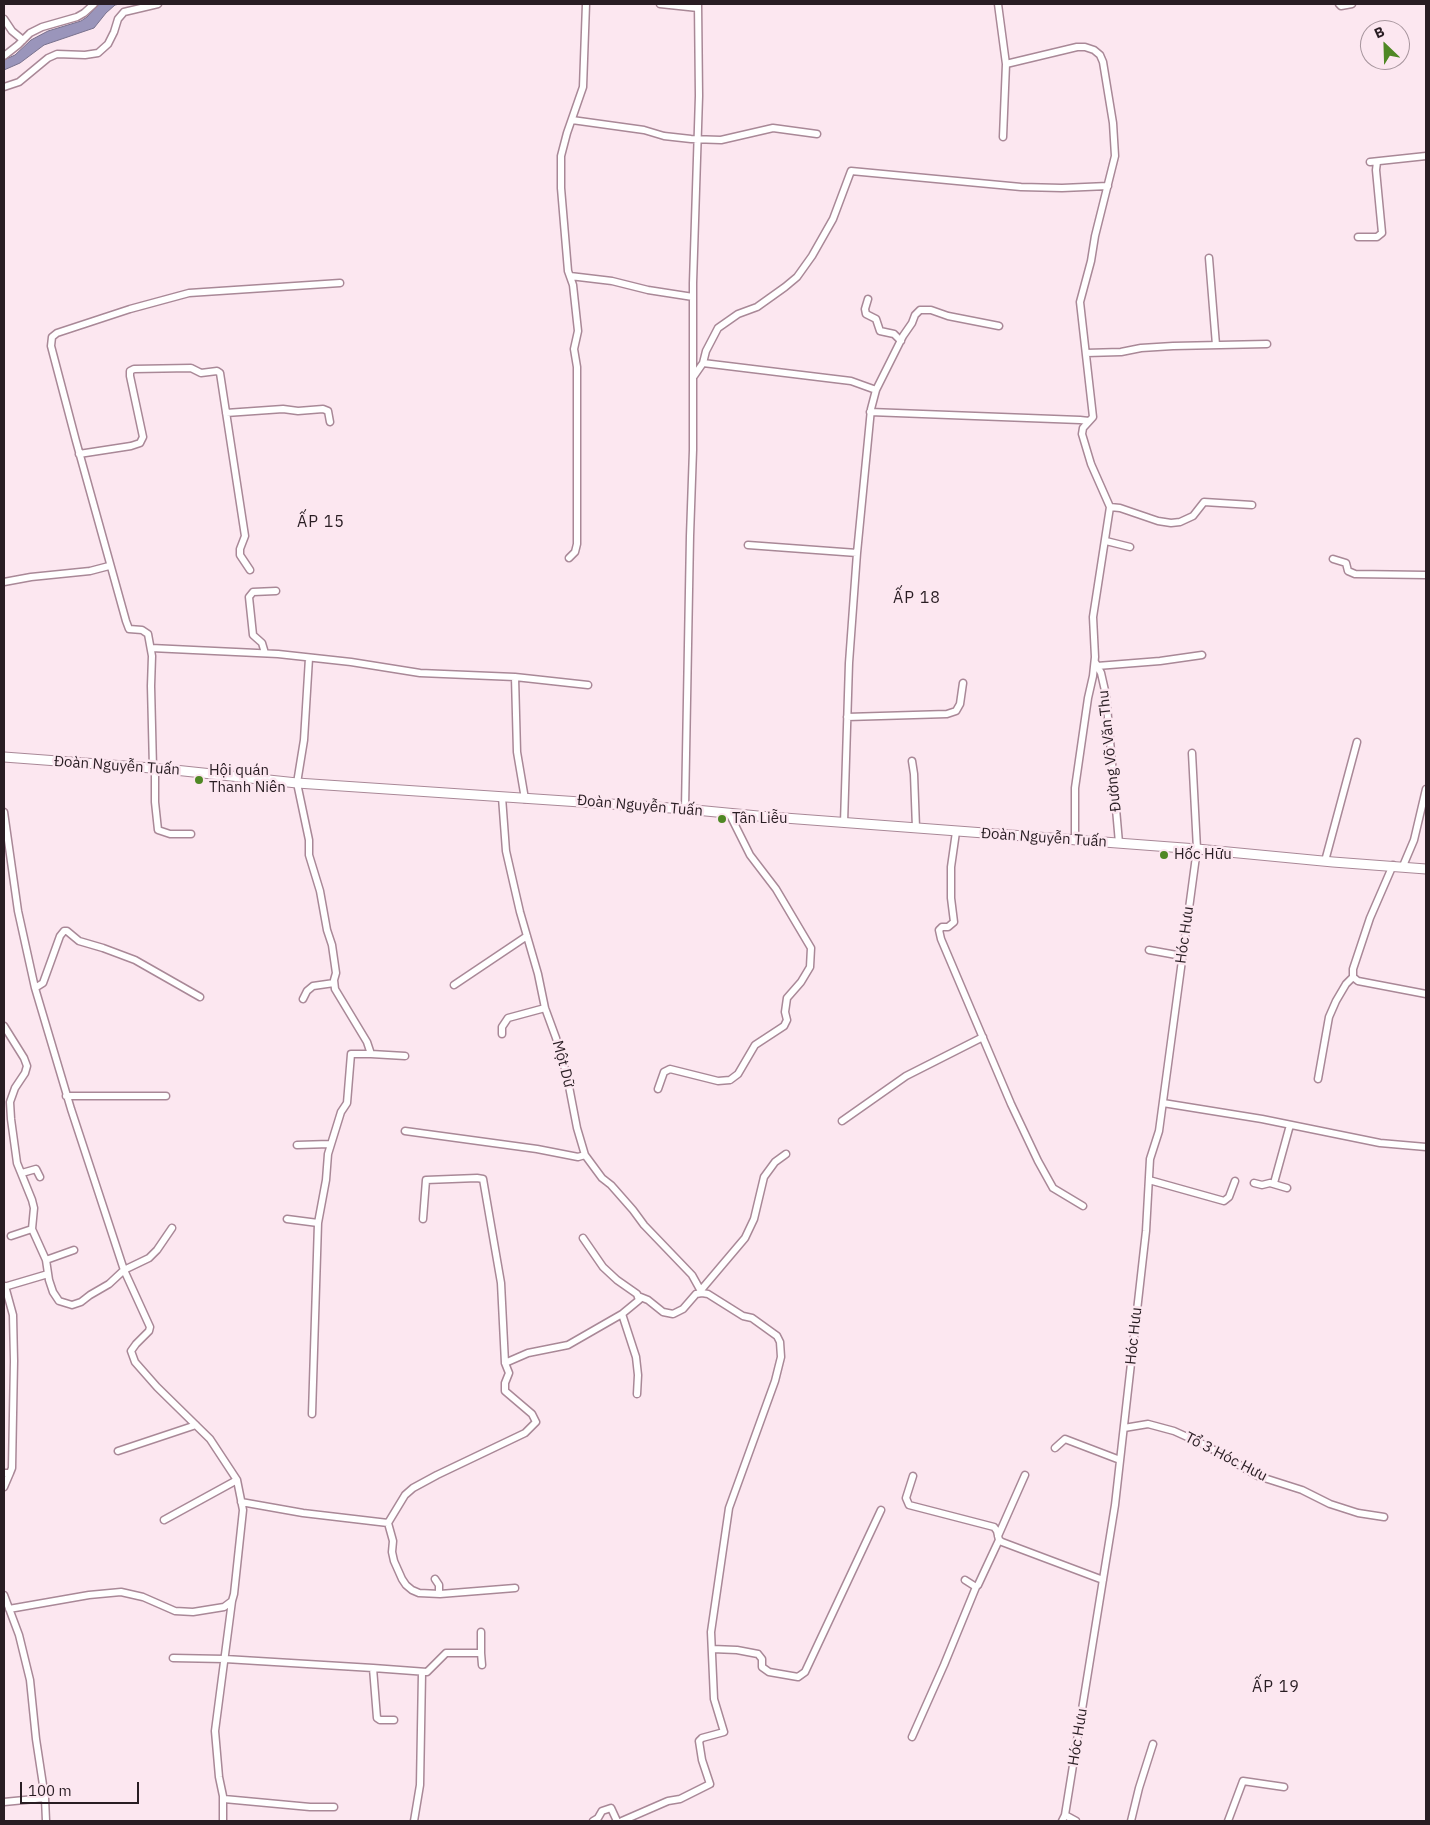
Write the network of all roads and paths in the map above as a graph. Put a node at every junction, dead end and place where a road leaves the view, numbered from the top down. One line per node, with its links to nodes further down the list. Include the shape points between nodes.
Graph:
1 (94, 4): 10 (street, via 84,13 42,27)
2 (158, 4): 13 (street, via 124,12 108,44 98,53 57,54 19,82)
3 (586, 4): 14 (street, via 583,87)
4 (660, 4): 8 (street)
5 (998, 4): 12 (street)
6 (1338, 4): 7 (street)
7 (1352, 4)
8 (698, 6): 17 (street)
9 (4, 19): 10 (street)
10 (23, 40): 11 (street)
11 (4, 56)
12 (1006, 64): 16 (street); 19 (street, via 1077,47 1085,47 1100,55 1113,123 1114,156)
13 (4, 87)
14 (572, 120): 17 (street); 22 (street, via 561,156 563,219)
15 (817, 134): 17 (street, via 772,128 721,140)
16 (1003, 137)
17 (698, 139): 24 (street)
18 (1426, 156): 20 (street, via 1374,162 1382,233 1377,237)
19 (1108, 186): 30 (street, via 1080,302); 31 (street, via 1020,187 851,171 833,219 797,277 756,307 738,314 718,328)
20 (1358, 236)
21 (1209, 258): 29 (street)
22 (570, 276): 24 (street); 45 (street, via 578,331 574,349 577,367 577,544)
23 (340, 284): 38 (street, via 189,293 57,333 51,346)
24 (693, 297): 32 (street)
25 (868, 299): 27 (street, via 866,314 876,319 880,331 894,334)
26 (999, 326): 27 (street, via 920,310)
27 (901, 341): 33 (street)
28 (1267, 344): 29 (street)
29 (1216, 345): 30 (street)
30 (1086, 353): 36 (street, via 1092,417)
31 (703, 362): 32 (street); 33 (street, via 846,380)
32 (693, 377): 70 (street, via 694,450)
33 (876, 390): 34 (street)
34 (870, 412): 36 (street); 44 (street)
35 (226, 413): 37 (street, via 323,409 328,411); 38 (street, via 220,373 217,371 134,369 130,376 143,437 140,443); 48 (street, via 245,536 240,555)
36 (1089, 421): 40 (street, via 1082,434 1085,448)
37 (330, 422)
38 (79, 454): 47 (street)
39 (1252, 506): 40 (street, via 1204,502 1193,516 1171,523)
40 (1110, 507): 41 (street)
41 (1106, 541): 43 (street); 56 (street, via 1093,616)
42 (748, 545): 44 (street)
43 (1130, 547)
44 (857, 554): 60 (street)
45 (569, 558)
46 (1333, 559): 49 (street, via 1346,563 1348,571 1355,574)
47 (109, 566): 50 (street); 52 (street, via 129,629 148,634)
48 (250, 570)
49 (1426, 575)
50 (4, 582)
51 (276, 591): 53 (street, via 253,592 249,596 253,636 262,644)
52 (151, 648): 53 (street); 65 (street)
53 (265, 653): 55 (street)
54 (1202, 655): 56 (street)
55 (310, 658): 57 (street, via 420,673); 66 (street, via 304,740)
56 (1096, 664): 77 (street, via 1075,788); 78 (street, Đường Võ Văn Thu, via 1101,673 1108,713)
57 (516, 678): 59 (street); 69 (street, via 517,752)
58 (963, 683): 60 (street, via 960,704 956,711 947,714)
59 (588, 685)
60 (847, 717): 73 (street)
61 (1357, 742): 80 (street)
62 (1192, 753): 79 (street, Hóc Hưu)
63 (4, 757): 65 (main road, Đoàn Nguyễn Tuấn)
64 (912, 761): 74 (street)
65 (154, 768): 66 (main road, Đoàn Nguyễn Tuấn); 76 (street, via 158,830 170,834)
66 (297, 782): 68 (main road, Đoàn Nguyễn Tuấn); 88 (street, via 309,840 309,856 332,945 336,973)
67 (1426, 789): 82 (street, via 1414,840)
68 (502, 797): 69 (main road, Đoàn Nguyễn Tuấn); 84 (street, Một Dữ, via 506,851)
69 (525, 799): 70 (main road, Đoàn Nguyễn Tuấn)
70 (684, 809): 72 (main road, Đoàn Nguyễn Tuấn)
71 (4, 812): 90 (street, via 18,911)
72 (729, 813): 73 (main road, Đoàn Nguyễn Tuấn); 101 (street, via 750,855 776,889 811,948 810,967 802,982 787,998 784,1026 754,1045 738,1074 730,1080 718,1081 670,1069 664,1072)
73 (844, 823): 74 (main road, Đoàn Nguyễn Tuấn)
74 (916, 828): 75 (main road, Đoàn Nguyễn Tuấn)
75 (956, 832): 77 (main road, Đoàn Nguyễn Tuấn); 97 (street, via 951,875 954,922 939,930)
76 (191, 834)
77 (1074, 840): 78 (main road, Đoàn Nguyễn Tuấn)
78 (1119, 843): 79 (main road, Đoàn Nguyễn Tuấn)
79 (1197, 849): 80 (main road, Đoàn Nguyễn Tuấn); 86 (street, Hóc Hưu)
80 (1325, 861): 81 (main road, Đoàn Nguyễn Tuấn)
81 (1393, 865): 82 (main road, Đoàn Nguyễn Tuấn); 87 (street, via 1370,918)
82 (1403, 866): 83 (main road, Đoàn Nguyễn Tuấn)
83 (1426, 869)
84 (527, 936): 89 (street); 94 (street, Một Dữ)
85 (1149, 950): 86 (street)
86 (1182, 956): 104 (street, Hóc Hưu)
87 (1353, 978): 91 (street); 100 (street, via 1342,991 1329,1017)
88 (334, 983): 93 (street, via 313,986); 98 (street)
89 (454, 985)
90 (35, 988): 92 (street, via 43,983 60,936 67,931 79,941 135,960); 102 (street)
91 (1426, 994)
92 (200, 996)
93 (303, 999)
94 (545, 1008): 96 (street, via 508,1018); 112 (street, Một Dữ, via 567,1076)
95 (4, 1026): 113 (street, via 27,1066 10,1102 14,1147)
96 (502, 1034)
97 (983, 1037): 105 (street, via 906,1076); 120 (street, via 1015,1112 1053,1188)
98 (371, 1054): 99 (street); 108 (street, via 351,1054 347,1103)
99 (405, 1056)
100 (1318, 1079)
101 (658, 1089)
102 (66, 1096): 103 (street); 130 (street)
103 (166, 1096)
104 (1163, 1103): 106 (street); 115 (street, Hóc Hưu, via 1150,1159)
105 (842, 1120)
106 (1290, 1125): 110 (street, via 1380,1143); 118 (street)
107 (405, 1131): 112 (street)
108 (330, 1144): 109 (street); 123 (street)
109 (297, 1145)
110 (1426, 1147)
111 (786, 1154): 133 (street, via 764,1177 754,1219 745,1238)
112 (585, 1156): 133 (street, Một Dữ, via 692,1275)
113 (22, 1173): 114 (street, via 36,1169); 125 (street, via 34,1208)
114 (40, 1177)
115 (1149, 1180): 116 (street, via 1224,1201); 140 (street, Hóc Hưu)
116 (1235, 1181)
117 (1254, 1183): 118 (street)
118 (1274, 1184): 119 (street)
119 (1288, 1188)
120 (1083, 1206)
121 (287, 1219): 123 (street)
122 (423, 1219): 136 (street, via 426,1180 483,1179 501,1283)
123 (318, 1223): 138 (street)
124 (172, 1228): 130 (street, via 149,1258)
125 (32, 1229): 126 (street); 129 (street)
126 (11, 1236)
127 (582, 1238): 134 (street, via 603,1267)
128 (74, 1250): 129 (street)
129 (46, 1260): 131 (street)
130 (124, 1270): 131 (street, via 102,1289 72,1305 58,1301); 139 (street, via 150,1327 132,1351 135,1362)
131 (48, 1274): 132 (street)
132 (5, 1287): 144 (street, via 13,1315 13,1455)
133 (701, 1291): 134 (street, via 673,1314 663,1312); 165 (street, via 752,1318 777,1336 781,1357 729,1508 711,1632)
134 (638, 1296): 135 (street, via 639,1300)
135 (622, 1314): 136 (street, via 568,1345 528,1352); 137 (street, via 636,1357)
136 (506, 1363): 153 (street, via 509,1373 506,1391 532,1414 536,1422 525,1433 413,1488)
137 (637, 1394)
138 (312, 1414)
139 (196, 1425): 142 (street); 147 (street, via 210,1439)
140 (1124, 1428): 143 (street, Hóc Hưu); 151 (street, Tổ 3 Hóc Hưu, via 1148,1424 1174,1431 1258,1476 1348,1510)
141 (1055, 1448): 143 (street, via 1065,1439)
142 (118, 1451)
143 (1120, 1460): 157 (street, Hóc Hưu)
144 (7, 1473): 148 (street)
145 (1025, 1475): 154 (street)
146 (913, 1476): 154 (street, via 906,1498 909,1506 994,1527)
147 (237, 1480): 149 (street); 152 (street)
148 (4, 1487)
149 (241, 1502): 153 (street); 162 (street, via 243,1510)
150 (881, 1510): 165 (street, via 805,1672 798,1676 769,1672 762,1667 758,1654)
151 (1384, 1517)
152 (164, 1520)
153 (388, 1523): 160 (street, via 394,1561 406,1586 419,1593)
154 (998, 1538): 157 (street); 158 (street)
155 (435, 1580): 160 (street)
156 (964, 1580): 158 (street)
157 (1103, 1580): 180 (street, Hóc Hưu)
158 (976, 1587): 173 (street)
159 (515, 1588): 160 (street)
160 (440, 1594)
161 (4, 1595): 163 (street)
162 (232, 1601): 163 (street, via 224,1607 175,1611 144,1597 121,1592); 168 (street)
163 (9, 1609): 176 (street, via 30,1680)
164 (481, 1632): 166 (street)
165 (712, 1649): 186 (street, via 714,1699 724,1732 699,1741 710,1784)
166 (481, 1653): 169 (street); 171 (street, via 446,1653 430,1671)
167 (173, 1658): 168 (street)
168 (225, 1658): 170 (street); 177 (street, via 214,1730)
169 (482, 1665)
170 (373, 1668): 171 (street); 172 (street, via 377,1718)
171 (422, 1673): 183 (street, via 420,1786)
172 (394, 1720)
173 (912, 1737)
174 (1153, 1744): 188 (street)
175 (1284, 1787): 189 (street, via 1244,1782)
176 (45, 1798): 178 (street); 181 (street)
177 (224, 1799): 179 (street); 182 (street)
178 (4, 1802)
179 (334, 1807)
180 (1064, 1818): 187 (street)
181 (46, 1821)
182 (223, 1821)
183 (414, 1821)
184 (593, 1821): 185 (street, via 602,1811 611,1808)
185 (617, 1821)
186 (622, 1821)
187 (1076, 1821)
188 (1132, 1821)
189 (1228, 1821)

